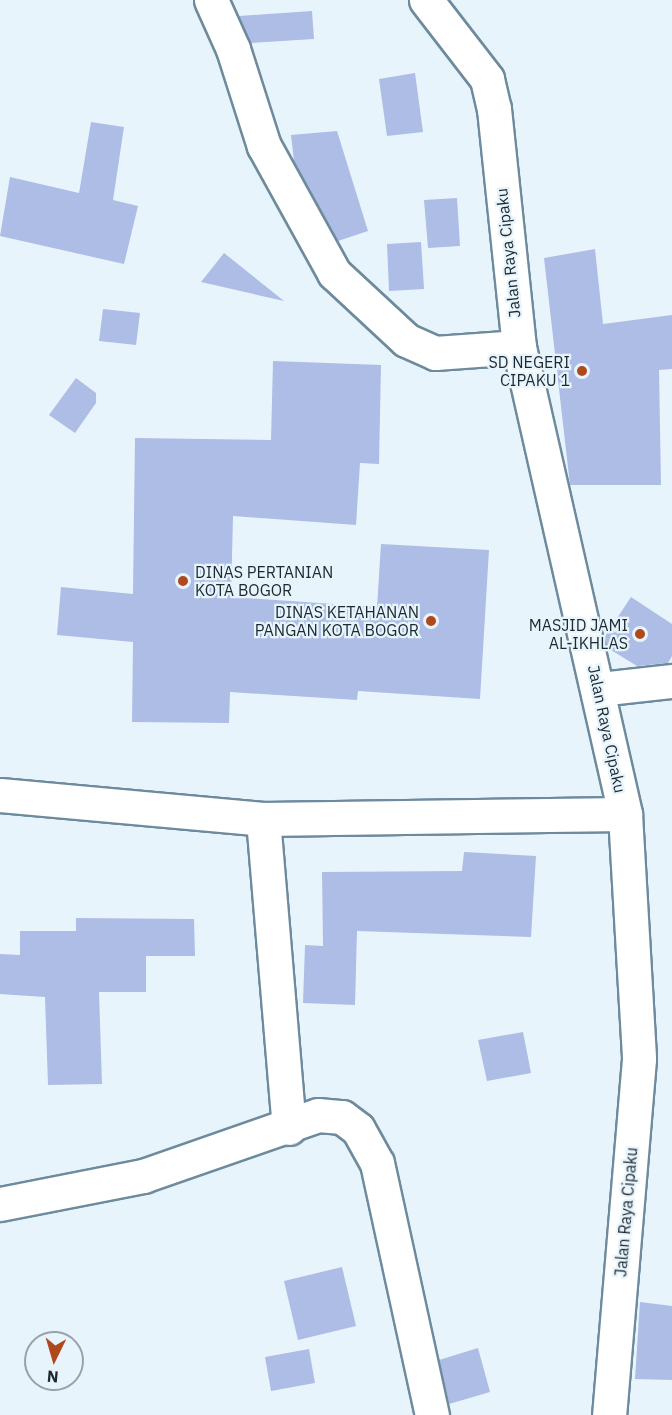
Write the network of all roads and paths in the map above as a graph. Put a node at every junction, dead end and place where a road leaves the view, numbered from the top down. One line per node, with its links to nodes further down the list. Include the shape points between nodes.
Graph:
1 (211, 0): 3 (street, via 233,50 264,146 334,273 406,340 435,353)
2 (426, 0): 3 (street, Jalan Raya Cipaku, via 488,79)
3 (519, 347): 5 (street, Jalan Raya Cipaku)
4 (672, 681): 5 (street)
5 (599, 689): 7 (street, Jalan Raya Cipaku)
6 (0, 795): 8 (street)
7 (625, 814): 8 (street); 12 (street, Jalan Raya Cipaku, via 639,1059)
8 (263, 819): 9 (street)
9 (289, 1128): 10 (street, via 143,1176); 11 (street, via 318,1115 342,1117 358,1129 370,1146)
10 (0, 1204)
11 (432, 1415)
12 (609, 1415)

